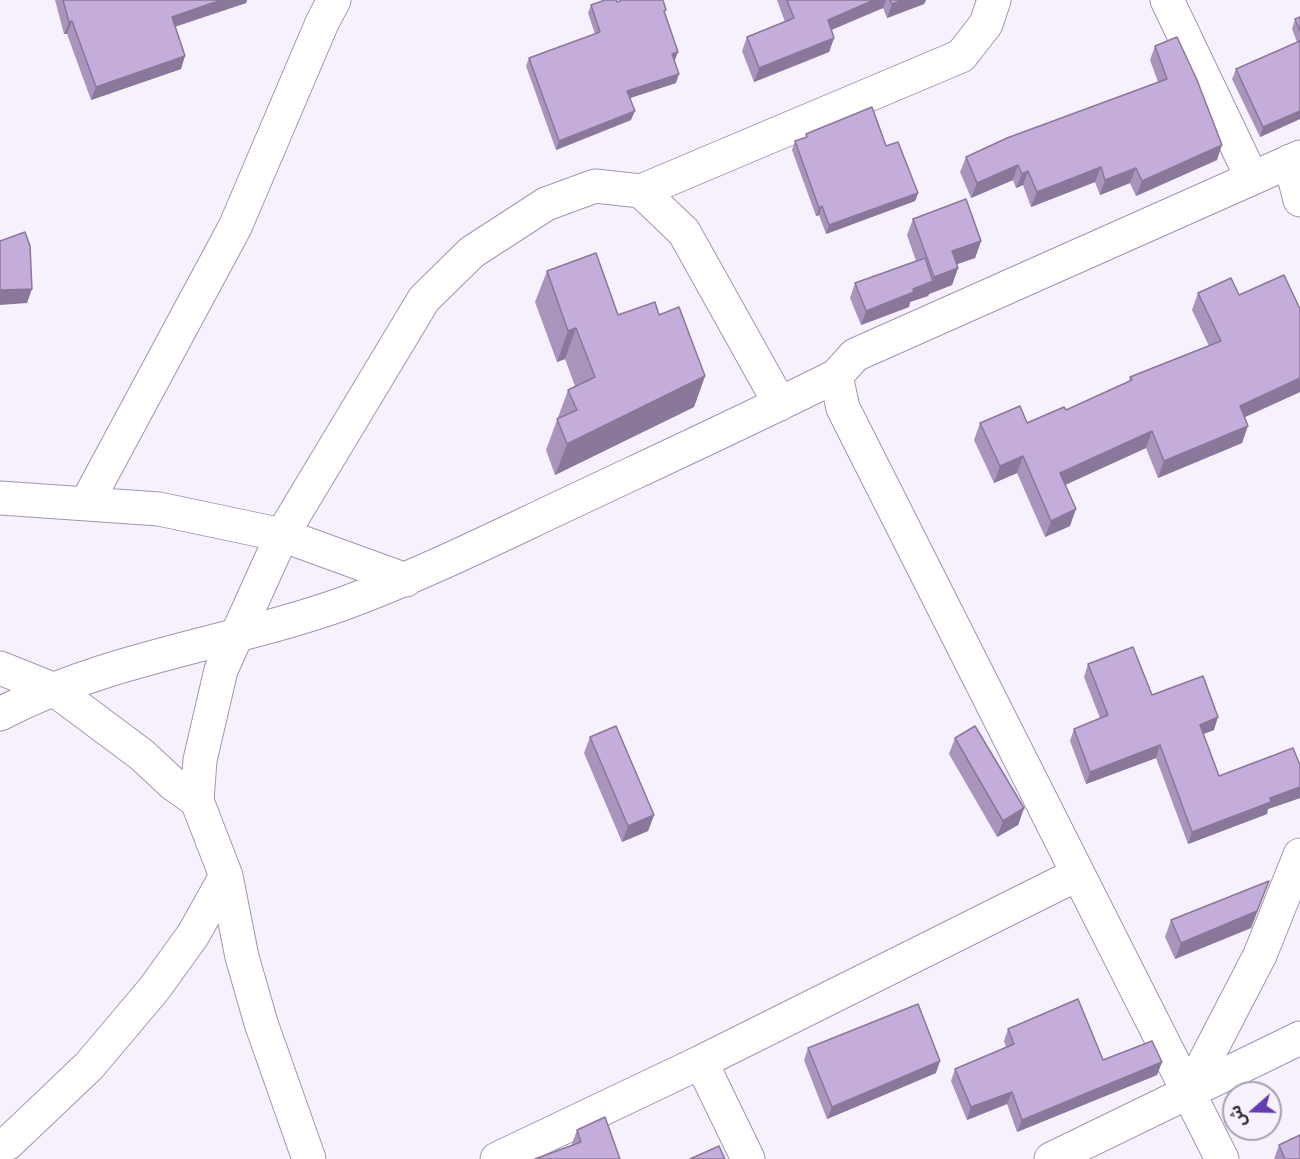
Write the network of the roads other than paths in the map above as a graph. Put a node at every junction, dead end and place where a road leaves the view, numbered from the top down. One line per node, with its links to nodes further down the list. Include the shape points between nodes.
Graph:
1 (334, 0): 11 (street, via 235,227)
2 (1167, 0): 5 (street)
3 (985, 8): 6 (street, via 961,56)
4 (1295, 159): 5 (street); 7 (street)
5 (1252, 178): 8 (street, via 855,355)
6 (641, 191): 9 (street, via 684,232); 12 (street, via 595,186 546,204 472,252 424,298)
7 (1300, 200)
8 (836, 376): 9 (street); 20 (street, via 843,408)
9 (780, 404): 13 (street)
10 (0, 498): 11 (street)
11 (86, 504): 12 (street, via 159,509)
12 (282, 535): 13 (street); 14 (street)
13 (406, 580): 14 (street)
14 (238, 636): 16 (street, via 155,656); 18 (street, via 221,670 200,760)
15 (0, 668): 16 (street)
16 (55, 690): 17 (street); 18 (street)
17 (0, 714)
18 (197, 801): 21 (street)
19 (1300, 855): 24 (street, via 1260,955)
20 (1078, 874): 23 (street); 24 (street)
21 (226, 876): 25 (street, via 193,935 154,989 89,1066); 26 (street, via 242,957 261,1023)
22 (1300, 1038): 24 (street)
23 (700, 1062): 27 (street); 28 (street)
24 (1189, 1092): 29 (street); 30 (street)
25 (0, 1147)
26 (309, 1159)
27 (496, 1159)
28 (748, 1159)
29 (1051, 1159)
30 (1222, 1159)

